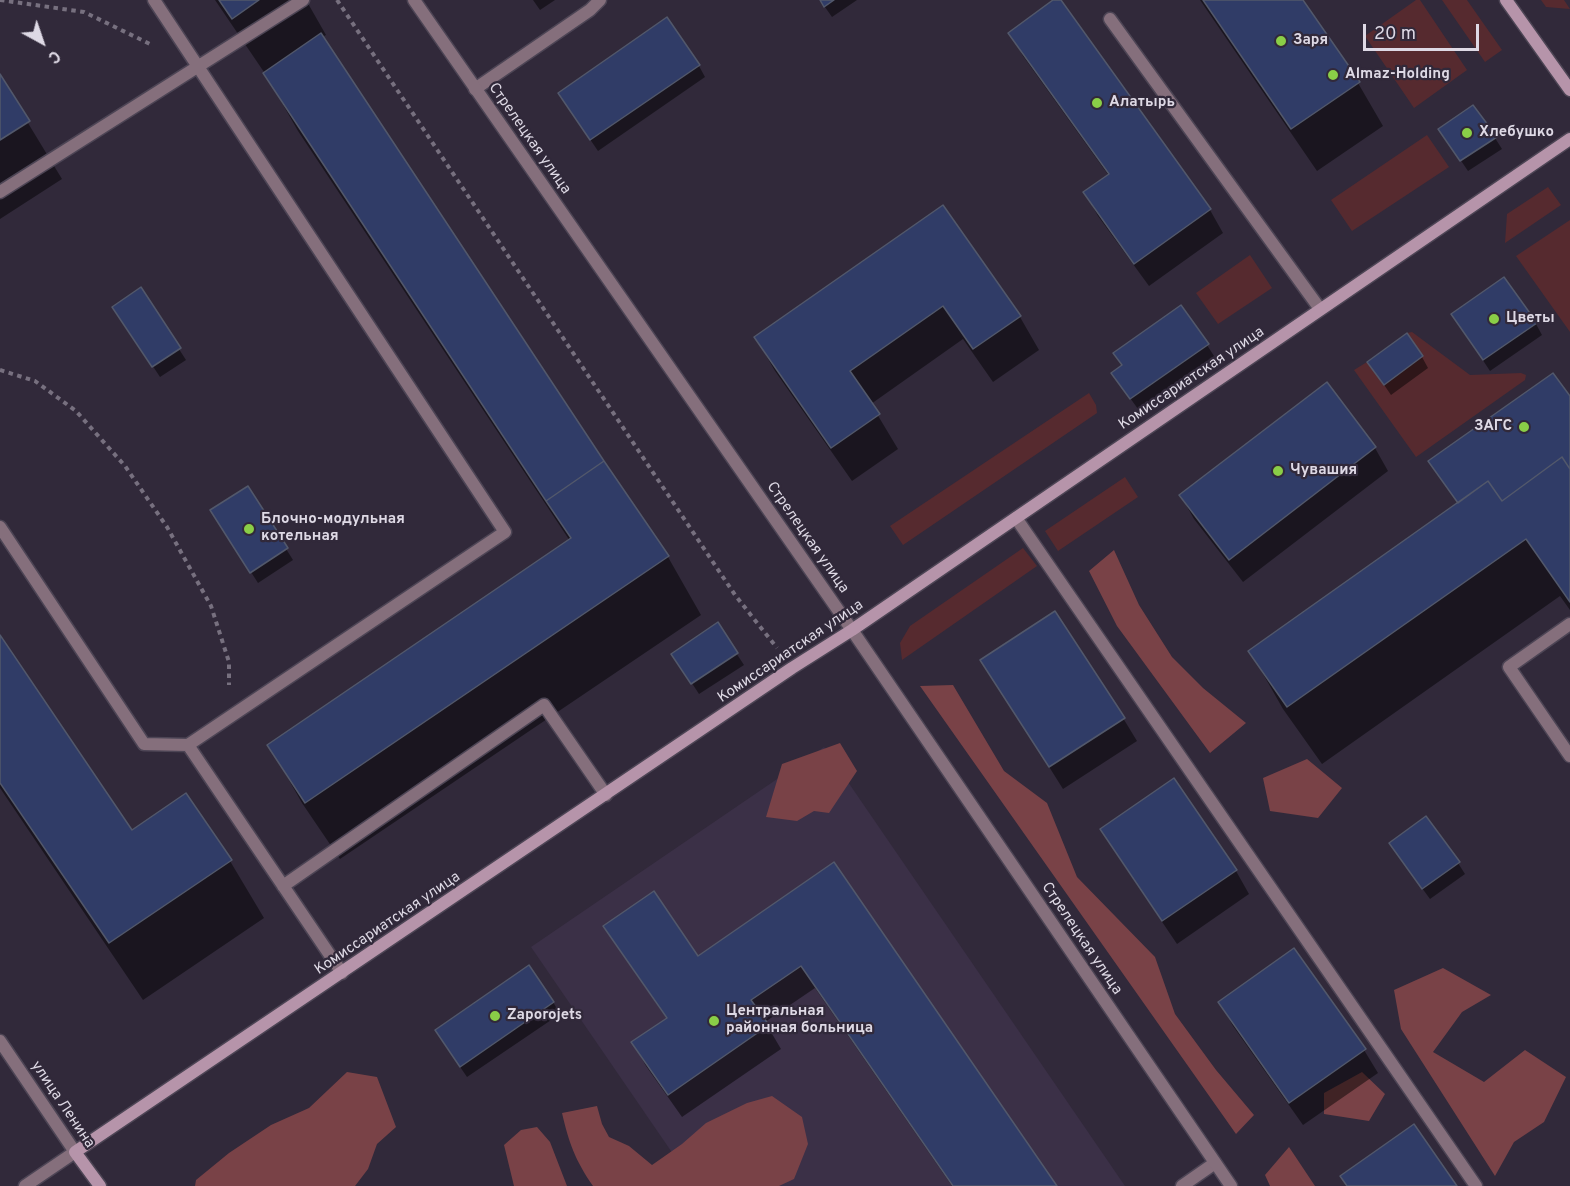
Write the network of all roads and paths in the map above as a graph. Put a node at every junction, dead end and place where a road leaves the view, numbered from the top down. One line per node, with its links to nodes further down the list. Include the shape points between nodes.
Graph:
1 (0, 0): 9 (path, via 84,12)
2 (154, 0): 10 (street)
3 (303, 0): 10 (street)
4 (337, 0): 21 (path, via 735,595)
5 (414, 0): 11 (street, Стрелецкая улица)
6 (600, 0): 11 (street)
7 (1506, 0): 12 (street)
8 (1110, 19): 15 (street)
9 (157, 47)
10 (199, 66): 14 (street); 22 (street, via 505,532)
11 (475, 88): 20 (street, Стрелецкая улица)
12 (1570, 90)
13 (1570, 139): 15 (street, Комиссариатская улица)
14 (0, 192)
15 (1320, 309): 17 (street, Комиссариатская улица)
16 (0, 370): 22 (path, via 35,381 76,411 126,466 167,527 211,606 229,662)
17 (1016, 518): 20 (street, Комиссариатская улица); 35 (street)
18 (0, 527): 23 (street, via 144,744)
19 (1570, 624): 24 (street, via 1509,667)
20 (852, 630): 21 (street, Комиссариатская улица); 30 (street, Стрелецкая улица)
21 (792, 668): 25 (street, Комиссариатская улица)
22 (230, 717): 23 (street)
23 (188, 746): 26 (street)
24 (1570, 756)
25 (606, 795): 26 (street, via 544,705); 27 (street, Комиссариатская улица)
26 (283, 886): 27 (street)
27 (342, 972): 29 (street, Комиссариатская улица)
28 (0, 1041): 29 (street, улица Ленина)
29 (75, 1152): 31 (street, Комиссариатская улица); 32 (street, улица Ленина)
30 (1215, 1163): 33 (street); 34 (street, Стрелецкая улица)
31 (25, 1186)
32 (100, 1186)
33 (1182, 1186)
34 (1231, 1186)
35 (1476, 1186)

